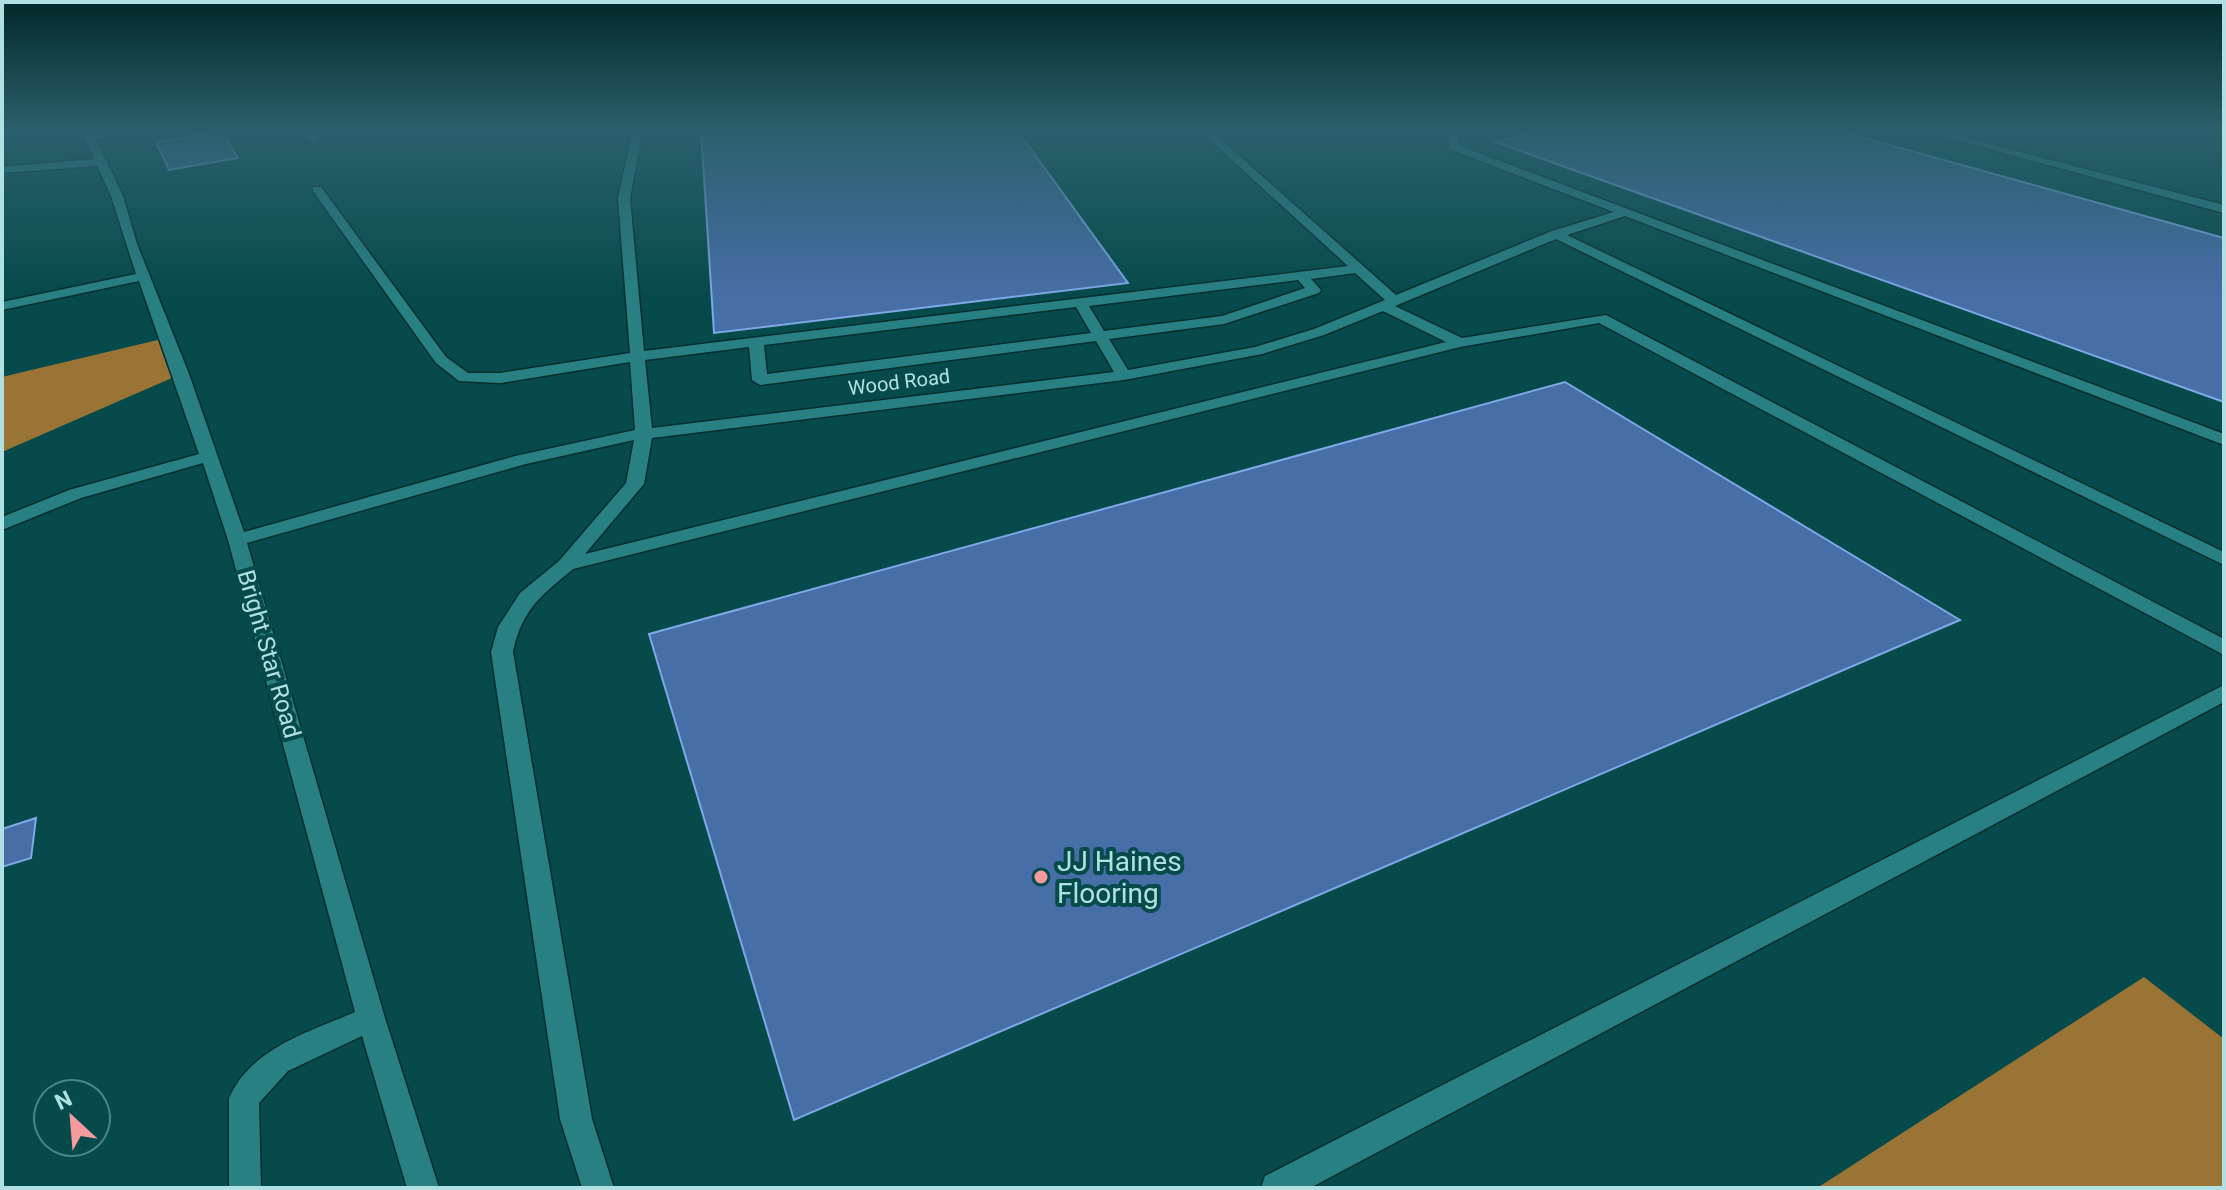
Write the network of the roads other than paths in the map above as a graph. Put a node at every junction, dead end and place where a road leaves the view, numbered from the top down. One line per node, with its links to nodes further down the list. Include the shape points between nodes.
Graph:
1 (112, 186): 11 (street, Bright Star Road)
2 (627, 186): 20 (street)
3 (1266, 186): 10 (street)
4 (1552, 186): 8 (street)
5 (2135, 186): 7 (street)
6 (317, 189): 20 (street, via 441,360 464,378 500,378)
7 (2224, 209)
8 (1623, 213): 9 (street, Wood Road); 23 (street)
9 (1556, 234): 15 (street, Wood Road); 27 (street)
10 (1359, 269): 12 (street); 15 (street)
11 (144, 276): 13 (street); 24 (street, Bright Star Road)
12 (1301, 276): 14 (street); 16 (street, via 1314,290 1224,320)
13 (3, 302)
14 (1080, 303): 16 (street); 17 (street)
15 (1390, 304): 19 (street); 21 (street, Wood Road, via 1257,351)
16 (1100, 336): 17 (street); 21 (street)
17 (914, 341): 18 (street); 18 (street, via 760,380)
18 (756, 342): 20 (street)
19 (1460, 343): 28 (street); 29 (street, via 1601,318)
20 (638, 356): 22 (street)
21 (1124, 375): 22 (street, Wood Road)
22 (644, 434): 26 (street, Wood Road, via 521,460); 28 (street, via 635,484)
23 (2224, 440)
24 (206, 457): 25 (street, via 75,494); 26 (street, Bright Star Road)
25 (2, 524)
26 (237, 540): 31 (street, Bright Star Road)
27 (2224, 559)
28 (566, 565): 34 (street, via 527,597 508,627 502,652 576,1119)
29 (2224, 648)
30 (2224, 693): 35 (street)
31 (371, 1018): 32 (street, via 277,1061 244,1098); 33 (street, Bright Star Road)
32 (245, 1188)
33 (423, 1188)
34 (598, 1188)
35 (1277, 1188)

